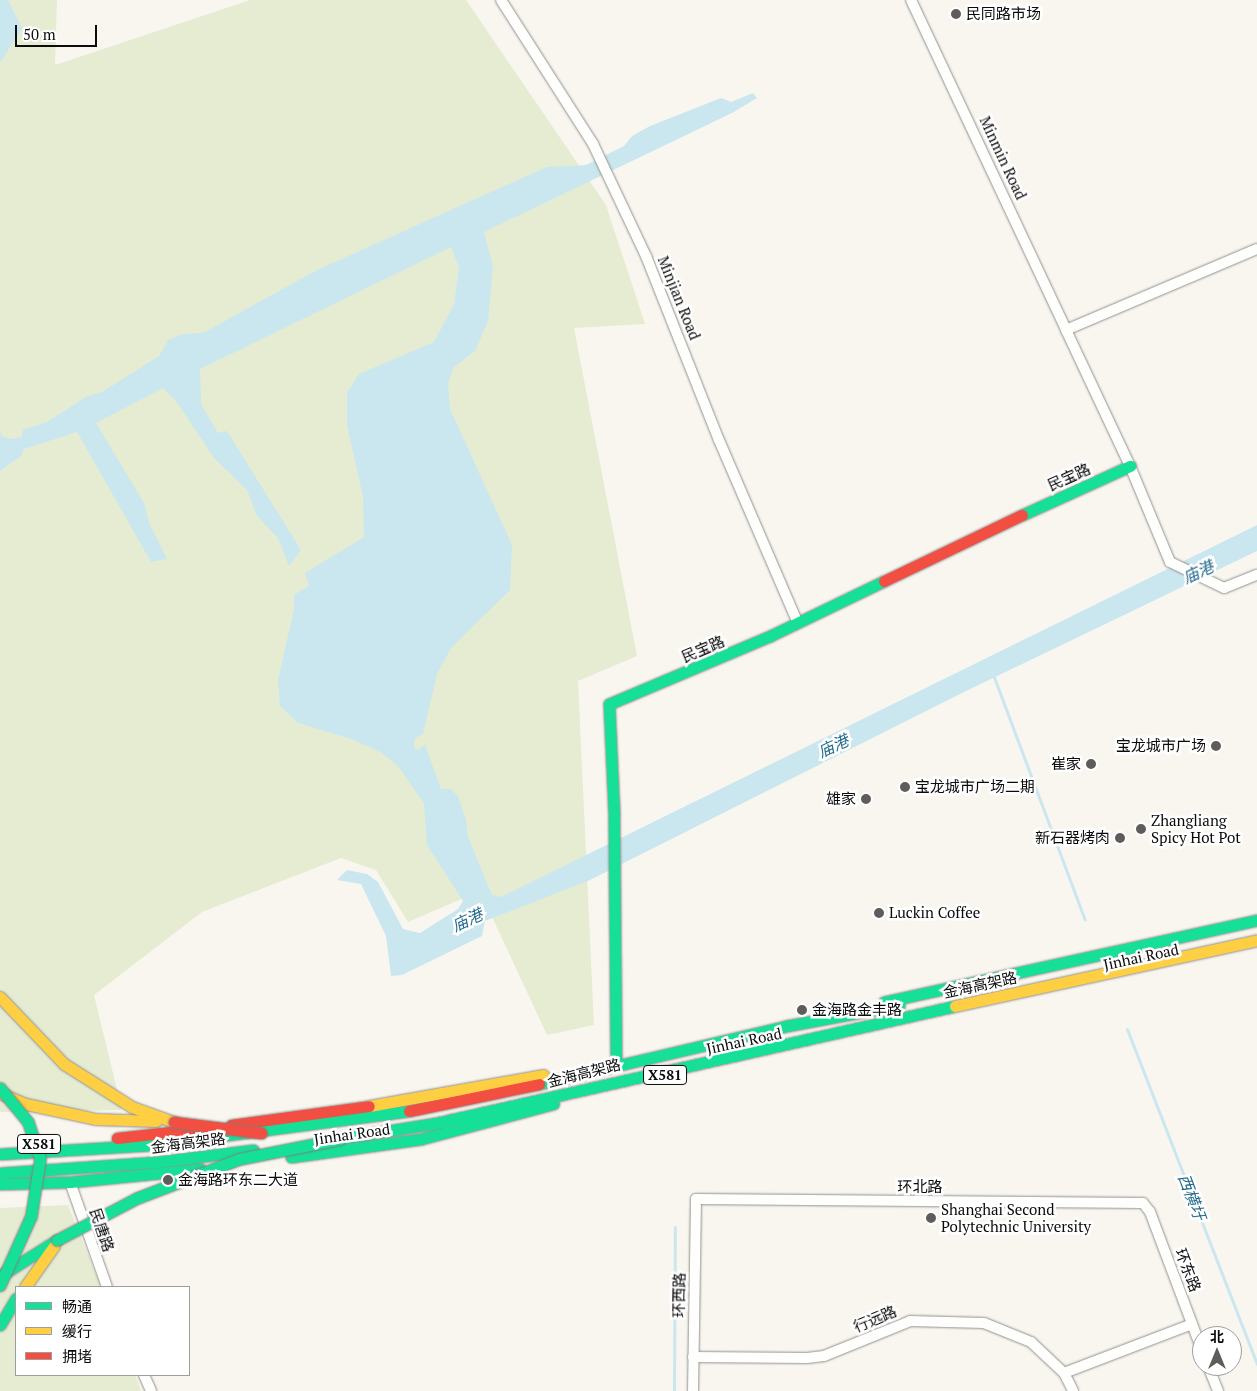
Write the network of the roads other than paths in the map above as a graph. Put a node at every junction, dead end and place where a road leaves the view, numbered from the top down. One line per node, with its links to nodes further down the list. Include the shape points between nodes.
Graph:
1 (501, 0): 7 (street, Minjian Road, via 593,144 646,256 718,440)
2 (911, 0): 4 (street, Minmin Road)
3 (1257, 249): 4 (street)
4 (1066, 330): 5 (street, Minmin Road)
5 (1130, 466): 6 (street, Minmin Road, via 1170,562 1224,588); 7 (main road, 民宝路, via 988,530)
6 (1257, 575)
7 (798, 623): 13 (main road, 民宝路, via 609,704)
8 (1257, 920): 13 (main road, Jinhai Road / X581, via 951,989 805,1016)
9 (1257, 927): 17 (main road, 金海高架路, via 967,993 786,1026 518,1089 392,1114)
10 (1257, 940): 18 (main road, 金海高架路, via 644,1074 436,1123)
11 (1257, 947): 22 (main road, Jinhai Road / X581, via 701,1065 421,1139 166,1174)
12 (0, 997): 16 (main road, via 64,1064 132,1107)
13 (616, 1062): 19 (main road, Jinhai Road / X581, via 338,1111 156,1135)
14 (0, 1088): 28 (main road, bridge, via 28,1122 40,1159 31,1216)
15 (0, 1093): 16 (main road, bridge, via 26,1104 96,1119)
16 (174, 1122): 17 (main road, bridge)
17 (261, 1133): 20 (main road, 金海高架路, bridge, via 152,1145)
18 (340, 1140): 21 (main road, 金海高架路, bridge, via 157,1162); 26 (main road, bridge, via 239,1159 137,1198)
19 (0, 1147)
20 (0, 1154)
21 (0, 1173)
22 (70, 1182): 23 (main road, Jinhai Road / X581); 30 (street, 民唐路)
23 (0, 1184)
24 (696, 1199): 25 (street, 环北路); 34 (street, 环西路)
25 (1143, 1203): 32 (street, 环东路)
26 (57, 1240): 27 (main road, bridge); 29 (main road)
27 (0, 1276)
28 (0, 1285)
29 (26, 1286)
30 (107, 1286)
31 (15, 1300): 33 (main road)
32 (1192, 1324): 35 (street)
33 (0, 1325)
34 (693, 1357): 35 (street, 行远路, via 807,1358 824,1356 910,1321 984,1323 1031,1342); 39 (street, 环西路)
35 (1064, 1374): 40 (street, 行远路)
36 (144, 1376): 38 (street)
37 (1212, 1376): 41 (street)
38 (150, 1391)
39 (693, 1391)
40 (1073, 1391)
41 (1218, 1391)

